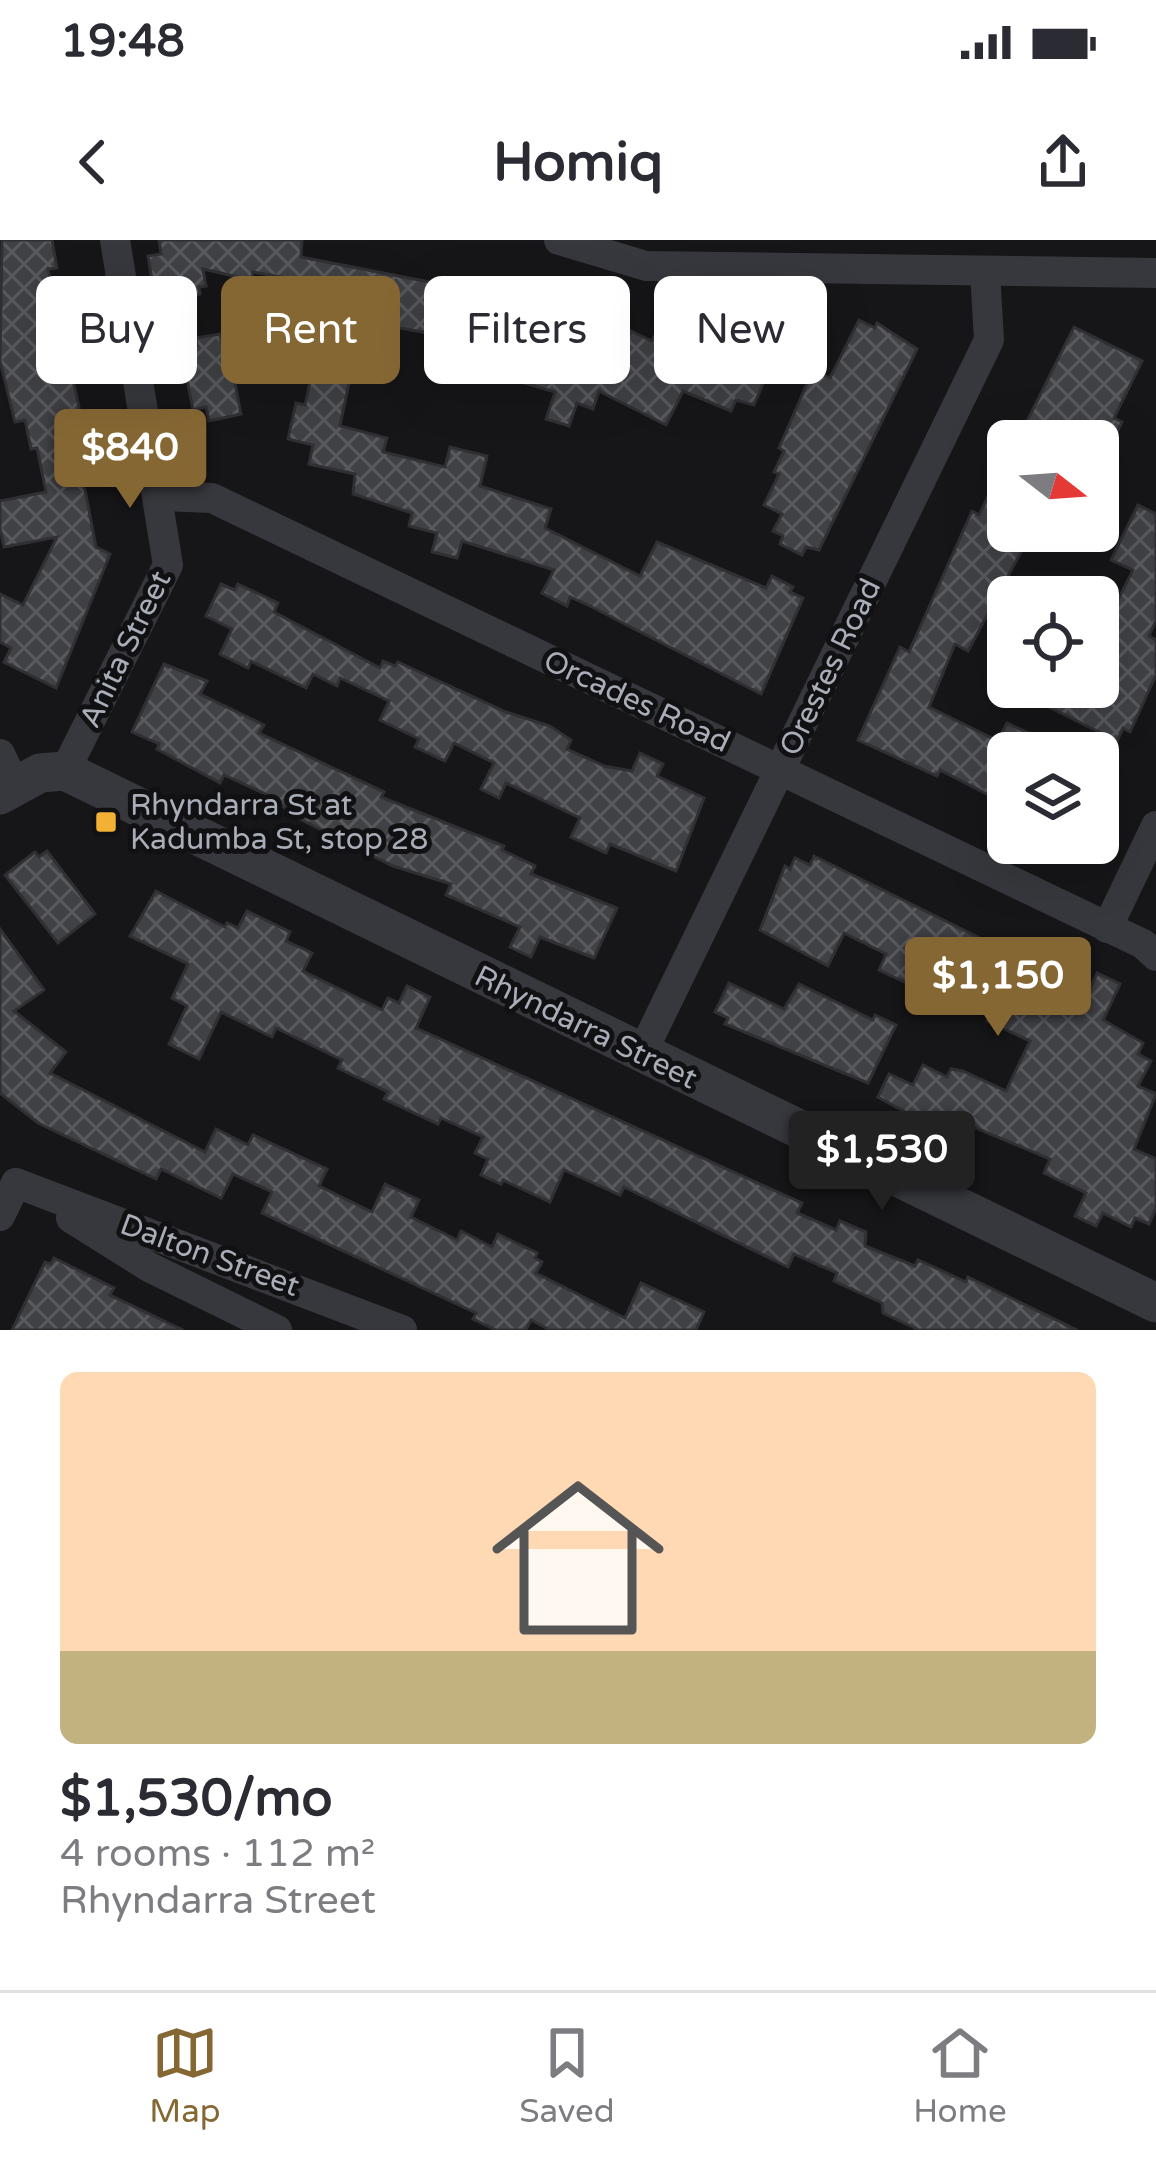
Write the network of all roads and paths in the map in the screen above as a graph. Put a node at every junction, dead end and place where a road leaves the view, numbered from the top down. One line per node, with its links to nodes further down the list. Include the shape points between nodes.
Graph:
1 (116, 240): 6 (street, Anita Street)
2 (559, 240): 3 (street, via 646,266)
3 (673, 253): 4 (street)
4 (985, 271): 5 (street); 7 (street, Orestes Road, via 989,340)
5 (1156, 273)
6 (161, 496): 7 (street, Orcades Road, via 212,498); 8 (street, Anita Street, via 168,565)
7 (781, 769): 11 (street, Orcades Road); 13 (street, Orestes Road)
8 (65, 771): 9 (street); 13 (street, Rhyndarra Street)
9 (5, 778)
10 (1156, 826): 11 (street)
11 (1107, 928): 12 (street, Orcades Road)
12 (1156, 956)
13 (641, 1055): 16 (street, Rhyndarra Street)
14 (8, 1178): 15 (street); 17 (street, Dalton Street, via 149,1267); 18 (street, Dalton Street)
15 (0, 1216)
16 (1156, 1303)
17 (277, 1330)
18 (402, 1330)

